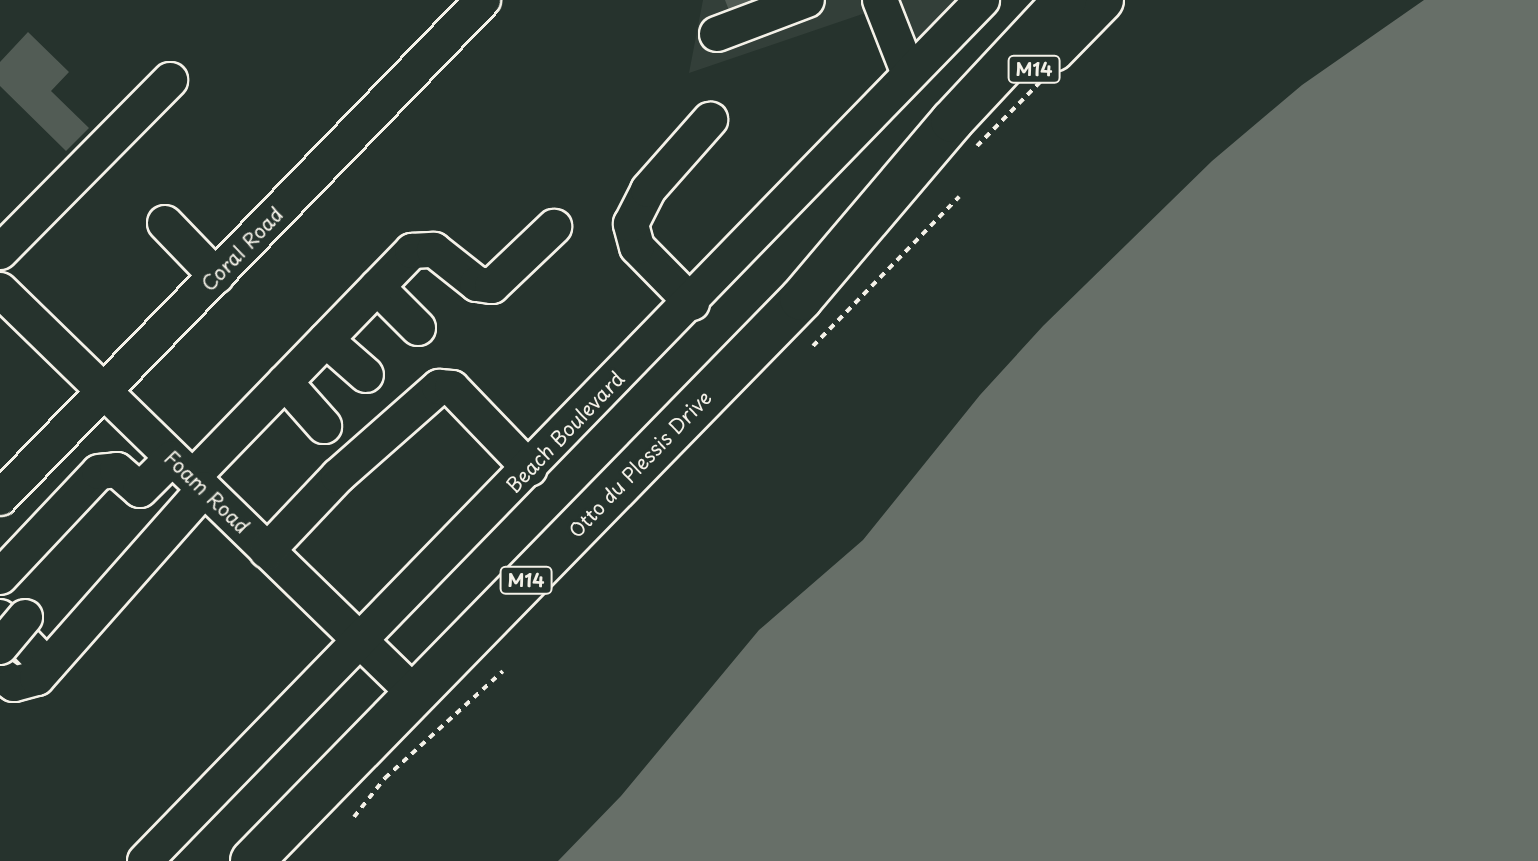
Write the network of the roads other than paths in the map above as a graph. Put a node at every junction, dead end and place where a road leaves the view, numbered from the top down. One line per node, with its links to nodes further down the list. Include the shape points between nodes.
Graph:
1 (483, 0): 15 (street, Coral Road)
2 (807, 0): 7 (street)
3 (880, 0): 8 (street)
4 (982, 0): 8 (street, Beach Boulevard)
5 (1065, 0): 14 (main road, Otto du Plessis Drive / M14, via 952,121)
6 (1102, 0): 14 (main road, Otto du Plessis Drive / M14, via 924,186)
7 (717, 34)
8 (909, 74): 18 (street, Beach Boulevard)
9 (170, 80): 13 (street)
10 (710, 120): 18 (street, via 648,190 631,224 637,247)
11 (165, 223): 15 (street)
12 (554, 227): 16 (street, via 496,285 477,284 423,247 412,251)
13 (0, 252)
14 (826, 271): 35 (main road, Otto du Plessis Drive / M14)
15 (216, 276): 23 (street, Coral Road)
16 (377, 287): 19 (street); 20 (street)
17 (0, 290): 23 (street, Foam Road)
18 (692, 303): 25 (street, Beach Boulevard)
19 (418, 328)
20 (326, 340): 21 (street); 22 (street)
21 (366, 375)
22 (285, 382): 24 (street); 26 (street)
23 (104, 391): 26 (street, Foam Road); 27 (street, Coral Road)
24 (324, 426)
25 (530, 469): 28 (street, via 452,388 442,386 338,476); 31 (street, Beach Boulevard)
26 (190, 475): 28 (street, Foam Road); 29 (street, via 140,490 117,470 99,472); 33 (street)
27 (0, 498)
28 (267, 551): 31 (street, Foam Road)
29 (0, 577)
30 (13, 617): 32 (street, bridge); 33 (street)
31 (362, 642): 35 (street, Foam Road); 36 (street, Beach Boulevard)
32 (0, 647)
33 (47, 666): 34 (street, via 26,684)
34 (3, 678)
35 (414, 693): 37 (main road, Otto du Plessis Drive / M14)
36 (145, 861)
37 (252, 861)

